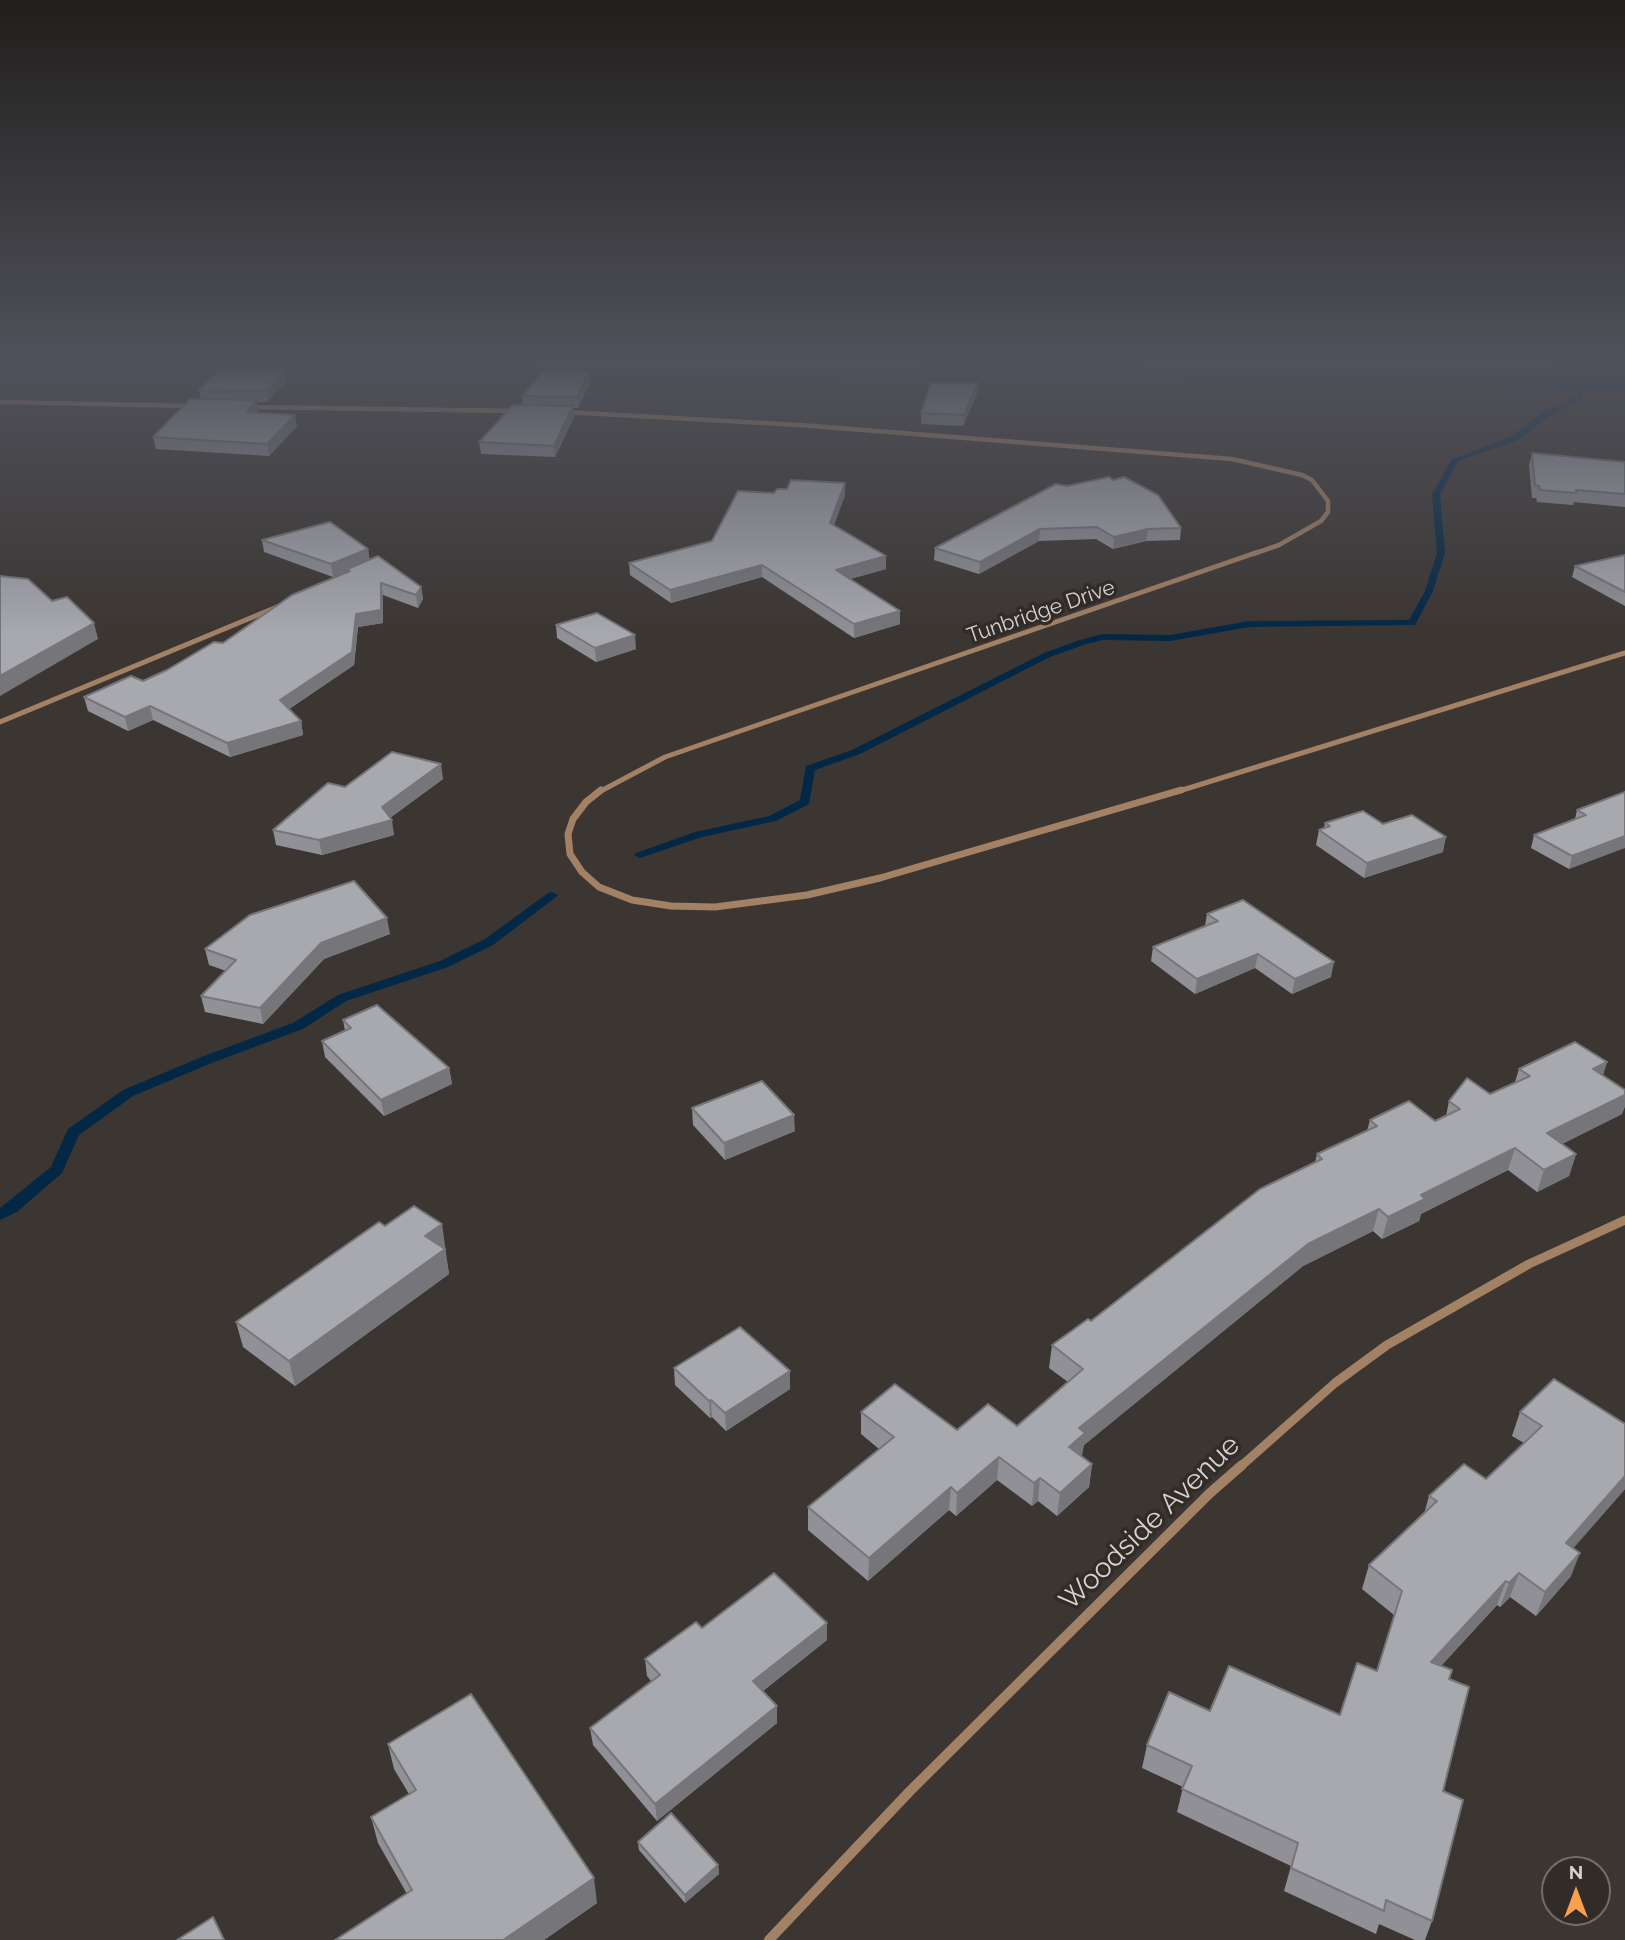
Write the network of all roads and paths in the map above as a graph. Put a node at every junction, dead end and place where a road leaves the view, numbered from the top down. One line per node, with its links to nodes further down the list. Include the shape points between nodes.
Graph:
1 (1194, 456): 3 (street, Tunbridge Drive, via 1302,475 1328,500 1328,512 1321,521 1279,545 665,757 606,786 586,802 568,834 570,854 599,887 632,900 715,907 807,895 1067,825)
2 (279, 607): 4 (street)
3 (1625, 653)
4 (0, 722)
5 (1625, 1220): 6 (street, Woodside Avenue, via 1529,1264 1438,1314 1335,1383 1210,1493 911,1791)
6 (769, 1940)

